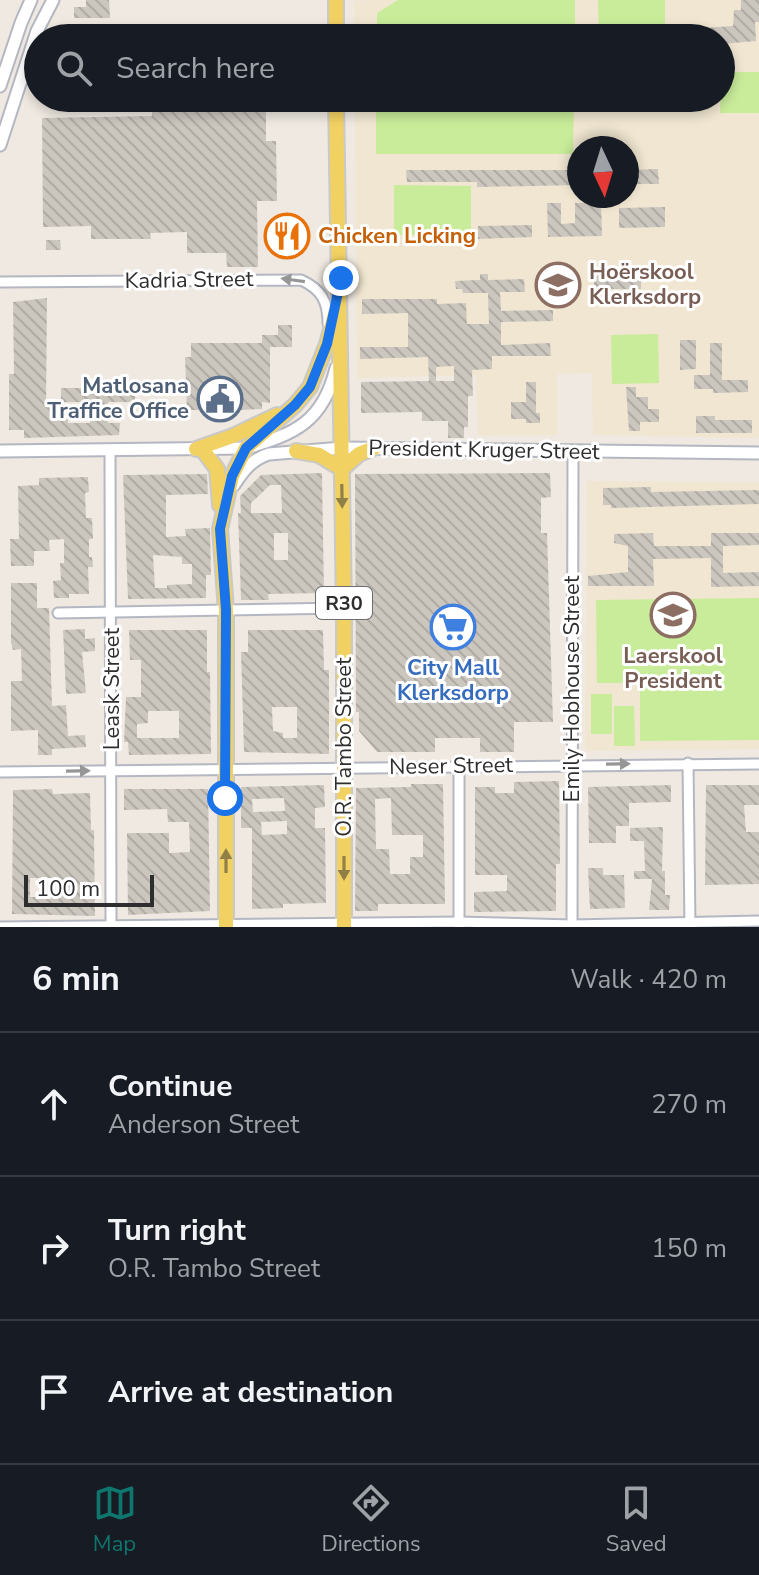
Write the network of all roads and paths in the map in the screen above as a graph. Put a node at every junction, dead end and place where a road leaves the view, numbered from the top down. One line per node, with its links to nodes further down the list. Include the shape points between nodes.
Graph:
1 (31, 0): 7 (street)
2 (53, 0): 4 (street)
3 (336, 0): 5 (main road)
4 (41, 24)
5 (336, 24)
6 (24, 71): 9 (street)
7 (0, 86)
8 (336, 112): 11 (main road, O.R. Tambo Street / R30, via 341,278)
9 (0, 145)
10 (0, 282): 11 (street, Kadria Street, one-way to 10, via 328,306 316,287 301,280)
11 (334, 348): 12 (main road, O.R. Tambo Street / R30); 13 (main road, O.R. Tambo Street / R30); 14 (street, via 331,392 317,413 287,434)
12 (295, 405): 14 (main road, O.R. Tambo Street / R30); 17 (main road)
13 (341, 416): 15 (main road, O.R. Tambo Street / R30); 16 (main road, via 347,432)
14 (246, 448): 17 (street); 24 (main road, R30)
15 (342, 448): 16 (street, President Kruger Street); 20 (street, President Kruger Street); 23 (main road, O.R. Tambo Street / R30)
16 (368, 448): 21 (street, President Kruger Street); 23 (main road)
17 (199, 449): 18 (street); 25 (main road, via 217,469)
18 (110, 450): 19 (street); 28 (street, Leask Street)
19 (0, 451)
20 (296, 451): 23 (main road, via 319,455); 24 (street, President Kruger Street, via 252,461)
21 (573, 451): 22 (street, President Kruger Street); 32 (street, Emily Hobhouse Street)
22 (759, 453)
23 (342, 469): 26 (main road, O.R. Tambo Street / R30, one-way to 26)
24 (228, 494): 25 (main road, R30)
25 (220, 529): 27 (main road, R30)
26 (344, 608): 27 (street); 34 (main road, O.R. Tambo Street / R30)
27 (226, 610): 28 (street); 35 (main road, R30)
28 (112, 612): 29 (street); 36 (street, Leask Street)
29 (58, 613)
30 (688, 763): 31 (street, Neser Street); 32 (street, Neser Street, one-way to 30); 41 (street)
31 (759, 764)
32 (572, 765): 33 (street, Neser Street); 44 (street, Emily Hobhouse Street)
33 (459, 766): 34 (street, Neser Street); 39 (street)
34 (344, 767): 35 (street, Neser Street); 40 (main road, O.R. Tambo Street / R30, one-way to 40)
35 (226, 769): 36 (street, Neser Street); 43 (main road, R30, one-way to 35)
36 (112, 771): 37 (street, Neser Street, one-way to 36); 42 (street, Leask Street)
37 (0, 772)
38 (759, 921): 41 (street)
39 (459, 924): 40 (street); 44 (street)
40 (344, 925): 43 (street)
41 (690, 925): 44 (street)
42 (111, 926): 43 (street); 45 (street)
43 (226, 926)
44 (572, 926)
45 (0, 927)

